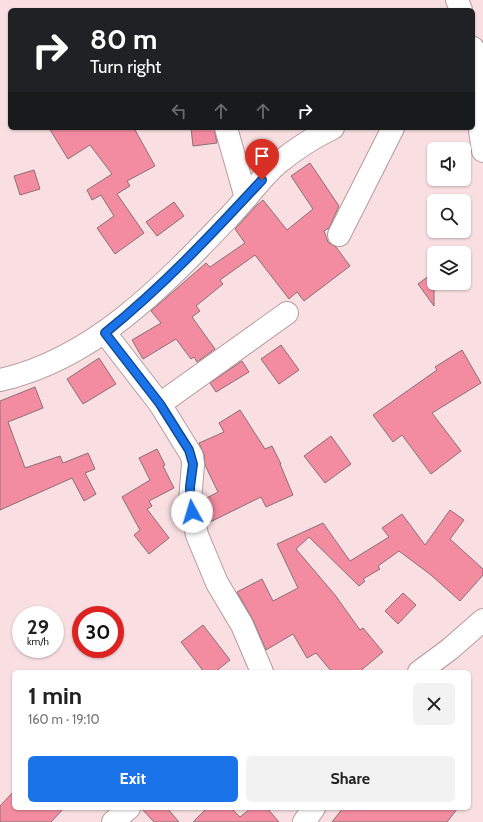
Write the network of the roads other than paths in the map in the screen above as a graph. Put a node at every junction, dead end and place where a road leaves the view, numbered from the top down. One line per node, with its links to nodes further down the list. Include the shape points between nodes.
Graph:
1 (476, 67): 5 (street)
2 (227, 130): 6 (street)
3 (329, 130): 6 (street, via 277,164)
4 (393, 130): 7 (street)
5 (483, 151)
6 (246, 198): 9 (street, via 140,304)
7 (339, 235)
8 (286, 313): 11 (street)
9 (105, 333): 10 (street, via 55,361 22,375); 11 (street)
10 (0, 380)
11 (160, 404): 13 (street, via 192,456 190,501 197,535 217,583 242,626)
12 (483, 620): 14 (street)
13 (261, 670)
14 (422, 670)
15 (127, 810): 17 (street)
16 (313, 810): 18 (street)
17 (113, 822)
18 (304, 822)

